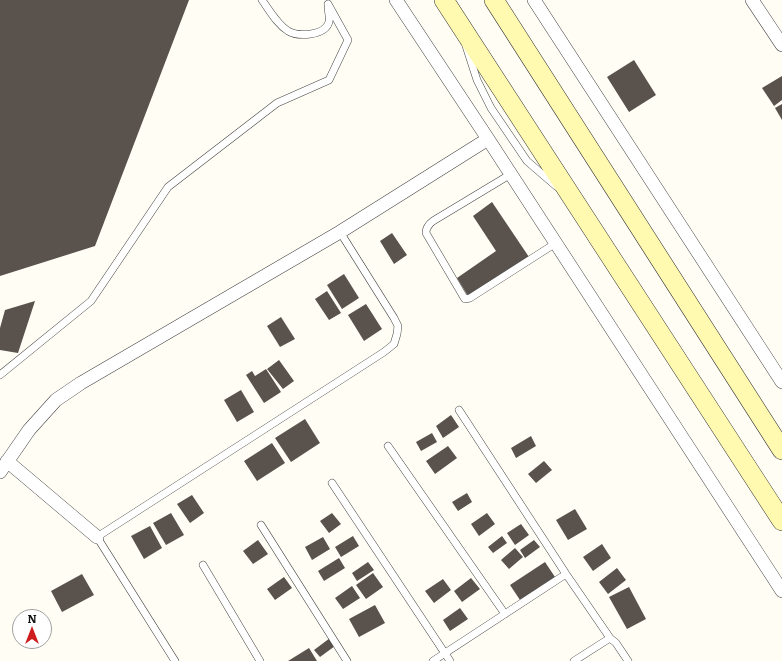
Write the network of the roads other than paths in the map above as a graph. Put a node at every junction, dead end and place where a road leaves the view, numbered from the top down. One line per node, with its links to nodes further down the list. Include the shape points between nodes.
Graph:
1 (262, 0): 7 (lane, via 286,30 303,35 325,28 329,21)
2 (396, 0): 9 (street)
3 (444, 0): 20 (street)
4 (494, 0): 17 (street)
5 (534, 0): 14 (street)
6 (752, 0): 8 (street)
7 (327, 2): 13 (lane, via 348,40 329,80 277,103 168,187 91,301)
8 (782, 45)
9 (488, 139): 10 (street); 11 (street)
10 (511, 174): 12 (street); 12 (lane, via 433,221 426,229 463,296 465,299 470,298)
11 (340, 232): 18 (street, via 56,400 29,430); 22 (lane, via 398,326 394,344)
12 (556, 243): 25 (street)
13 (0, 375)
14 (782, 382)
15 (459, 410): 24 (lane)
16 (388, 446): 26 (lane)
17 (782, 450)
18 (4, 467): 22 (street)
19 (332, 483): 28 (lane)
20 (782, 521)
21 (261, 525): 31 (lane)
22 (97, 537): 29 (lane)
23 (203, 564): 30 (lane)
24 (566, 574): 26 (lane); 27 (lane)
25 (782, 591)
26 (505, 614): 28 (lane)
27 (610, 638): 34 (lane); 35 (lane)
28 (444, 653): 32 (lane); 33 (lane)
29 (175, 661)
30 (260, 661)
31 (347, 661)
32 (433, 661)
33 (450, 661)
34 (574, 661)
35 (628, 661)

